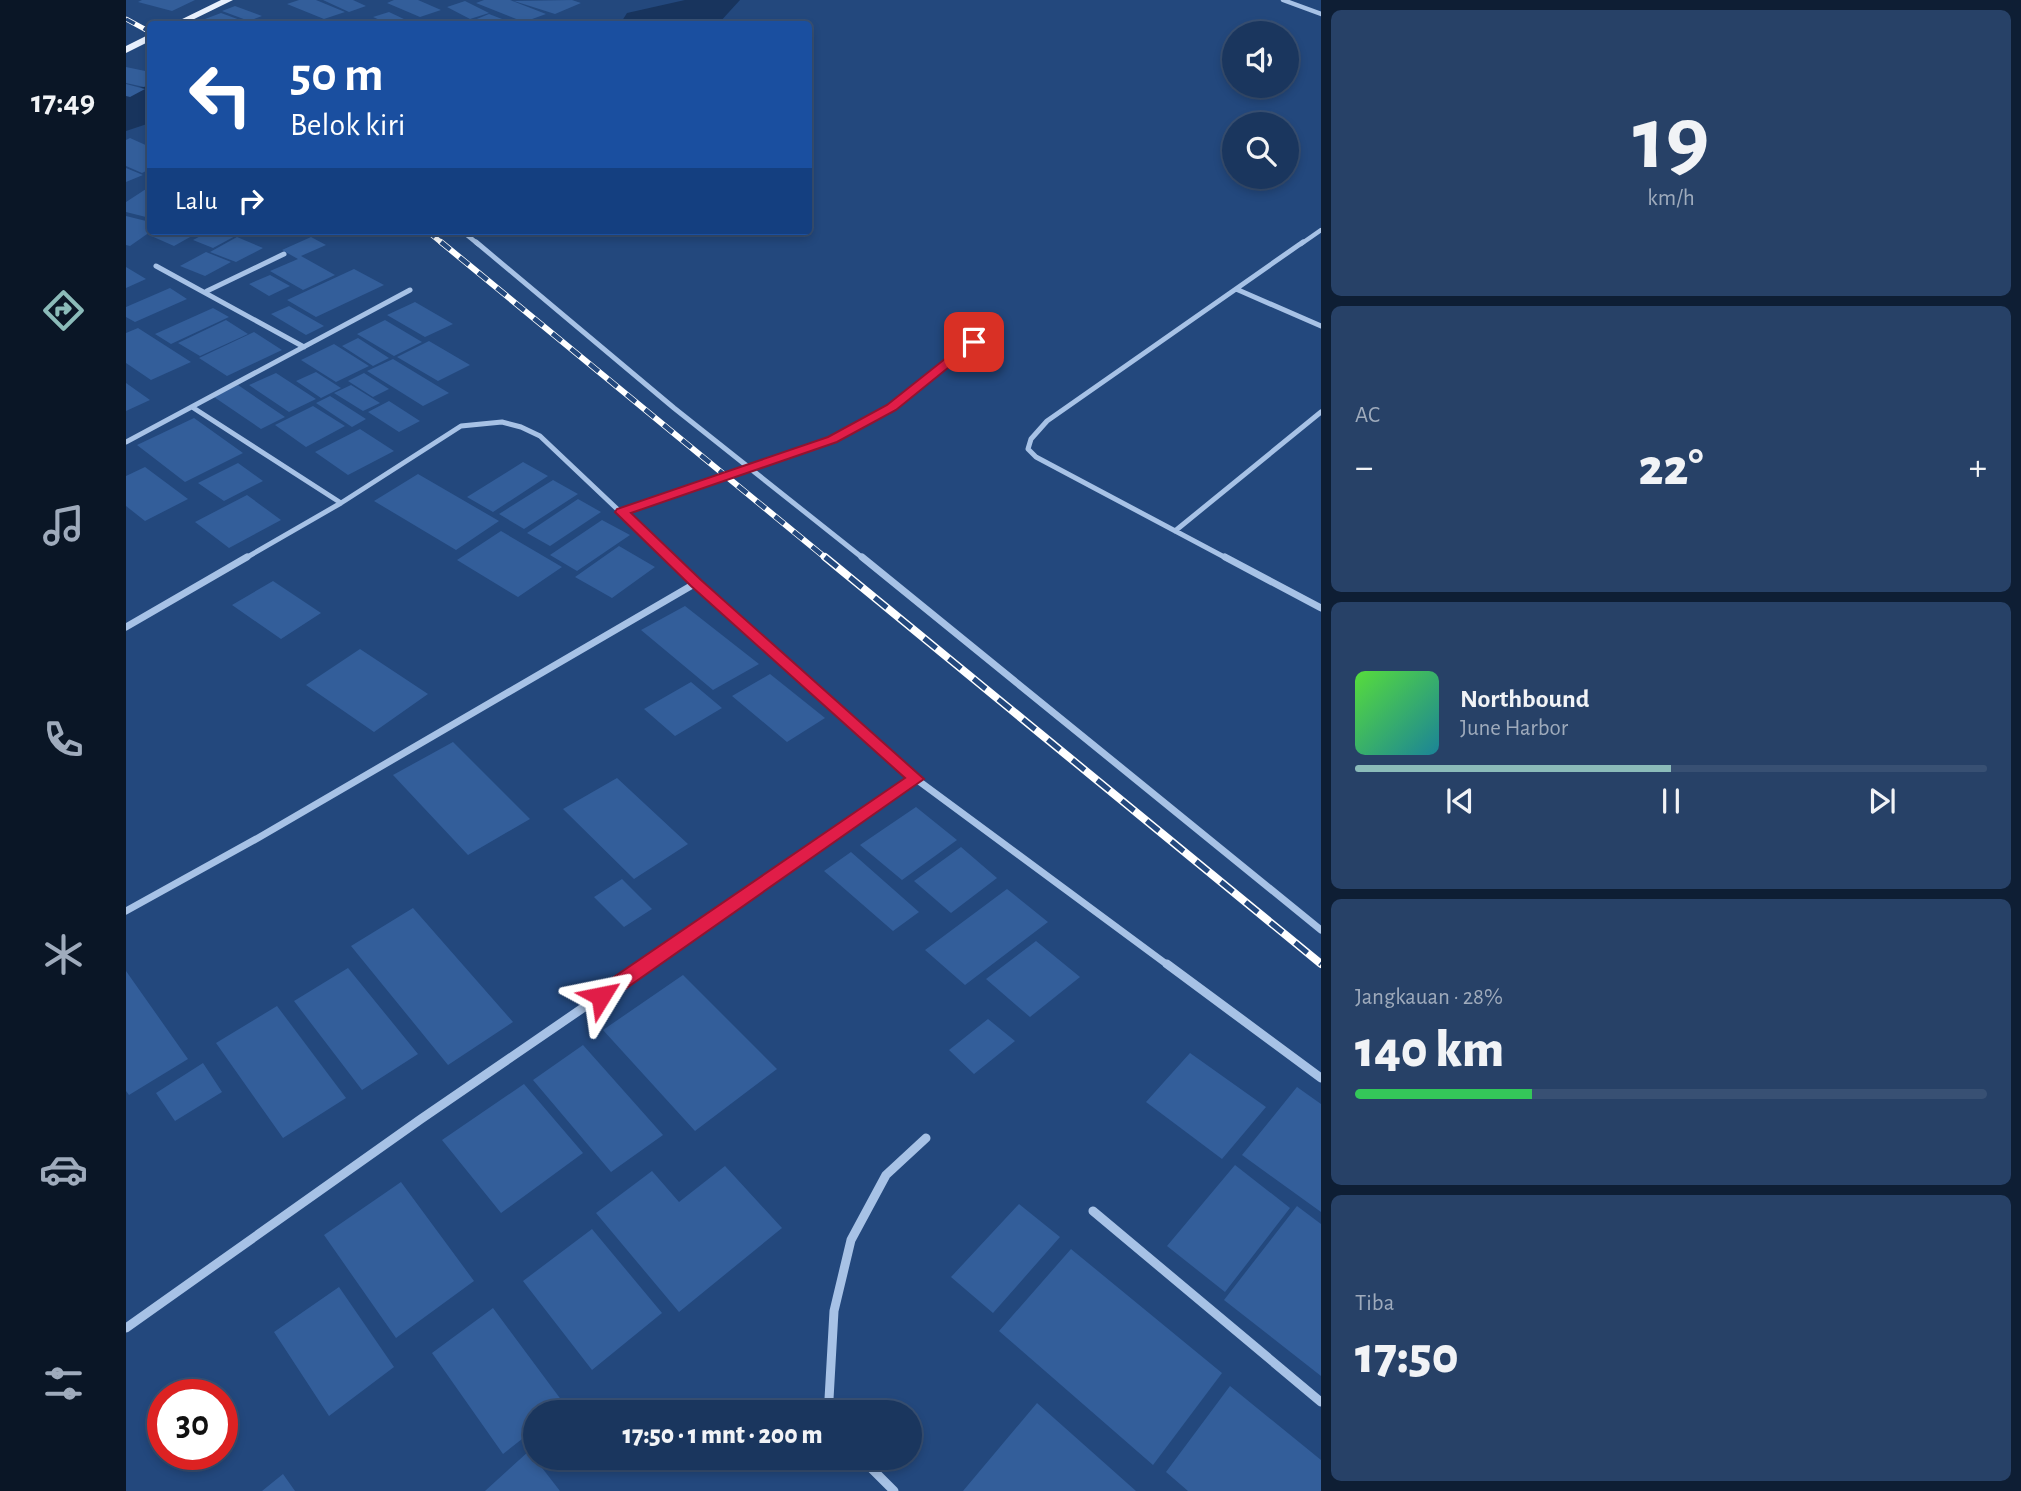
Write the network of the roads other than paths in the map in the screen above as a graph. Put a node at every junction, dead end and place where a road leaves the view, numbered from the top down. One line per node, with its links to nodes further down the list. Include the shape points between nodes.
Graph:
1 (228, 0): 4 (main road)
2 (1283, 0): 3 (street)
3 (1321, 13)
4 (183, 21)
5 (147, 39): 6 (main road)
6 (126, 50)
7 (1321, 230): 11 (street)
8 (467, 235): 20 (street)
9 (284, 254): 13 (street)
10 (156, 266): 13 (street)
11 (1236, 289): 14 (street); 23 (street, via 1047,421 1028,449)
12 (410, 290): 16 (street)
13 (207, 291): 16 (street)
14 (1321, 326)
15 (974, 342): 20 (street, via 892,408 832,439)
16 (304, 347): 17 (street)
17 (192, 407): 19 (street); 21 (street)
18 (1321, 412): 23 (street)
19 (126, 442)
20 (752, 468): 22 (street); 29 (street)
21 (341, 503): 22 (street, via 461,426 502,422 525,426 540,436); 26 (street)
22 (622, 512): 24 (street)
23 (1175, 531): 25 (street)
24 (696, 583): 27 (street); 28 (street)
25 (1321, 608)
26 (126, 627)
27 (916, 779): 30 (street); 33 (street)
28 (126, 911)
29 (1321, 930)
30 (1321, 1078)
31 (926, 1138): 34 (street, via 886,1175 851,1240 834,1311)
32 (1093, 1210): 35 (street)
33 (126, 1328)
34 (830, 1400)
35 (1321, 1402)
36 (873, 1470): 37 (street)
37 (894, 1491)

